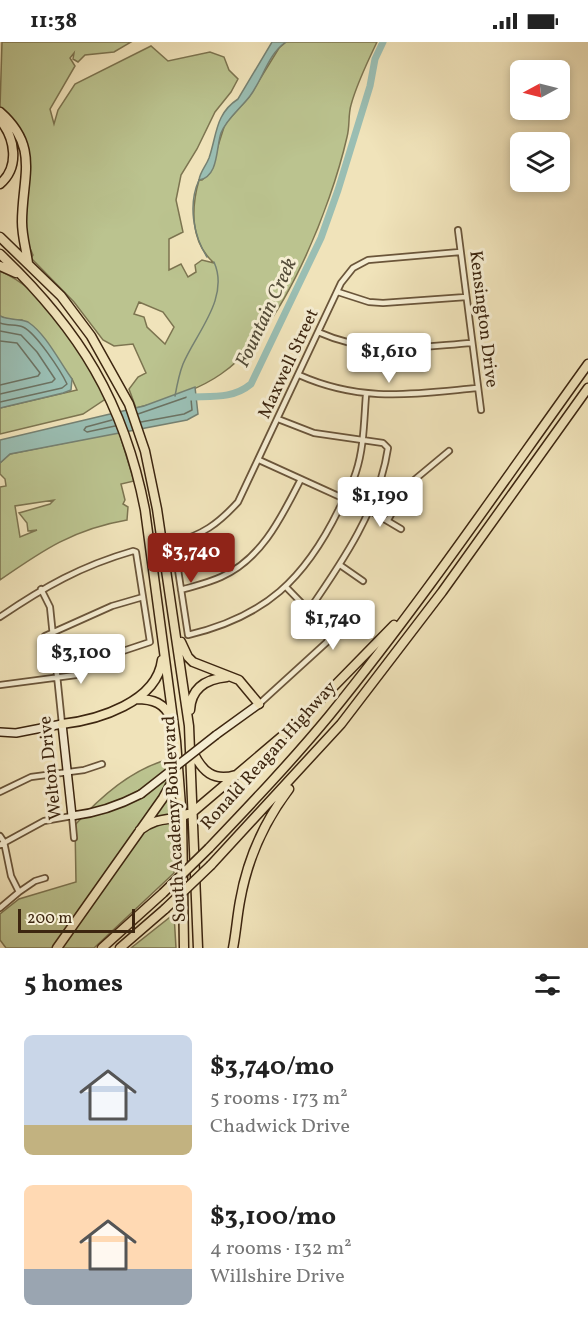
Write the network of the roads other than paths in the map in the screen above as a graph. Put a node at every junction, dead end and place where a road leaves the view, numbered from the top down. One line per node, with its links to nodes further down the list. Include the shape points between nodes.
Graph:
1 (0, 112): 8 (highway, via 15,128 26,152 22,229)
2 (0, 120): 3 (highway, via 14,151 10,171)
3 (0, 184)
4 (458, 230): 6 (street, Kensington Drive)
5 (0, 237): 8 (highway, South Academy Boulevard)
6 (460, 252): 11 (street, Maxwell Street, via 368,260 353,268); 12 (street, Kensington Drive)
7 (0, 254): 10 (highway, South Academy Boulevard)
8 (28, 264): 38 (highway, South Academy Boulevard, via 61,296 91,336 121,389 140,434)
9 (0, 266): 10 (highway)
10 (34, 286): 42 (highway, South Academy Boulevard, via 72,335 123,427 145,510)
11 (338, 291): 12 (street, via 383,303); 13 (street, Maxwell Street)
12 (466, 297): 14 (street, Kensington Drive)
13 (318, 332): 14 (street, via 339,342 371,348); 16 (street, Maxwell Street)
14 (472, 343): 17 (street, Kensington Drive)
15 (588, 364): 36 (highway, Ronald Reagan Highway)
16 (299, 375): 19 (street); 21 (street, Maxwell Street)
17 (478, 388): 19 (street); 20 (street, Kensington Drive)
18 (588, 388): 52 (highway, Ronald Reagan Highway, via 399,650)
19 (366, 395): 22 (street)
20 (481, 410)
21 (279, 419): 22 (street, via 314,433); 24 (street, Maxwell Street)
22 (362, 442): 26 (street, via 356,471); 27 (street, via 387,448)
23 (449, 451): 28 (street, via 407,486)
24 (258, 460): 25 (street); 34 (street, Maxwell Street, via 238,502 221,520 200,535 173,540)
25 (301, 479): 26 (street); 34 (street, via 277,527 252,555 222,577)
26 (344, 499): 27 (street); 32 (street, via 322,543)
27 (369, 510): 28 (street); 30 (street)
28 (388, 520): 29 (street)
29 (401, 529)
30 (340, 565): 31 (street); 37 (street)
31 (363, 581)
32 (286, 587): 34 (street, via 244,616 188,635); 37 (street)
33 (41, 589): 35 (street, via 100,560 133,551); 39 (street); 40 (street, Welton Drive, via 50,607)
34 (181, 590)
35 (143, 597): 40 (street, via 112,606); 44 (street, via 150,642 76,675)
36 (411, 608): 57 (highway, via 300,721); 71 (highway, Ronald Reagan Highway, bridge, via 327,718 257,797 163,893)
37 (309, 610): 47 (street, via 325,627 327,642)
38 (173, 616): 43 (highway, via 188,657); 49 (highway, South Academy Boulevard)
39 (0, 618)
40 (53, 633): 41 (street); 44 (street, Welton Drive)
41 (45, 636)
42 (162, 639): 46 (highway, via 161,669 156,680); 51 (highway, South Academy Boulevard)
43 (232, 677): 47 (highway, via 247,687); 49 (highway, via 209,680 198,688 192,698)
44 (57, 678): 45 (street); 48 (street, Welton Drive)
45 (0, 685)
46 (136, 699): 48 (highway, via 94,718); 51 (highway, via 150,699 164,706)
47 (259, 704): 60 (street, bridge, via 141,794 95,813)
48 (62, 724): 50 (street, via 16,733); 56 (street, Welton Drive)
49 (189, 726): 53 (highway, South Academy Boulevard)
50 (0, 732)
51 (176, 741): 54 (highway, South Academy Boulevard)
52 (322, 746): 72 (highway, Ronald Reagan Highway, bridge, via 211,865); 75 (highway, via 284,796 258,842 242,891)
53 (191, 747): 57 (highway, via 199,764 211,775 227,777); 59 (highway, South Academy Boulevard)
54 (177, 757): 61 (highway, South Academy Boulevard); 62 (highway, via 170,787)
55 (102, 764): 56 (street)
56 (67, 771): 58 (street, via 31,777); 60 (street, Welton Drive)
57 (239, 773): 59 (highway)
58 (0, 792)
59 (194, 811): 61 (highway); 64 (highway, South Academy Boulevard)
60 (72, 816): 65 (street, Welton Drive); 66 (street, via 44,821)
61 (182, 819): 62 (highway, via 159,819); 64 (highway); 73 (highway, South Academy Boulevard)
62 (140, 830): 70 (highway)
63 (0, 836): 66 (street)
64 (194, 837): 74 (highway, South Academy Boulevard)
65 (74, 838)
66 (2, 843): 68 (street, via 10,876)
67 (45, 878): 68 (street)
68 (19, 892): 69 (street)
69 (0, 908)
70 (57, 948)
71 (102, 948)
72 (120, 948)
73 (184, 948)
74 (198, 948)
75 (233, 948)

